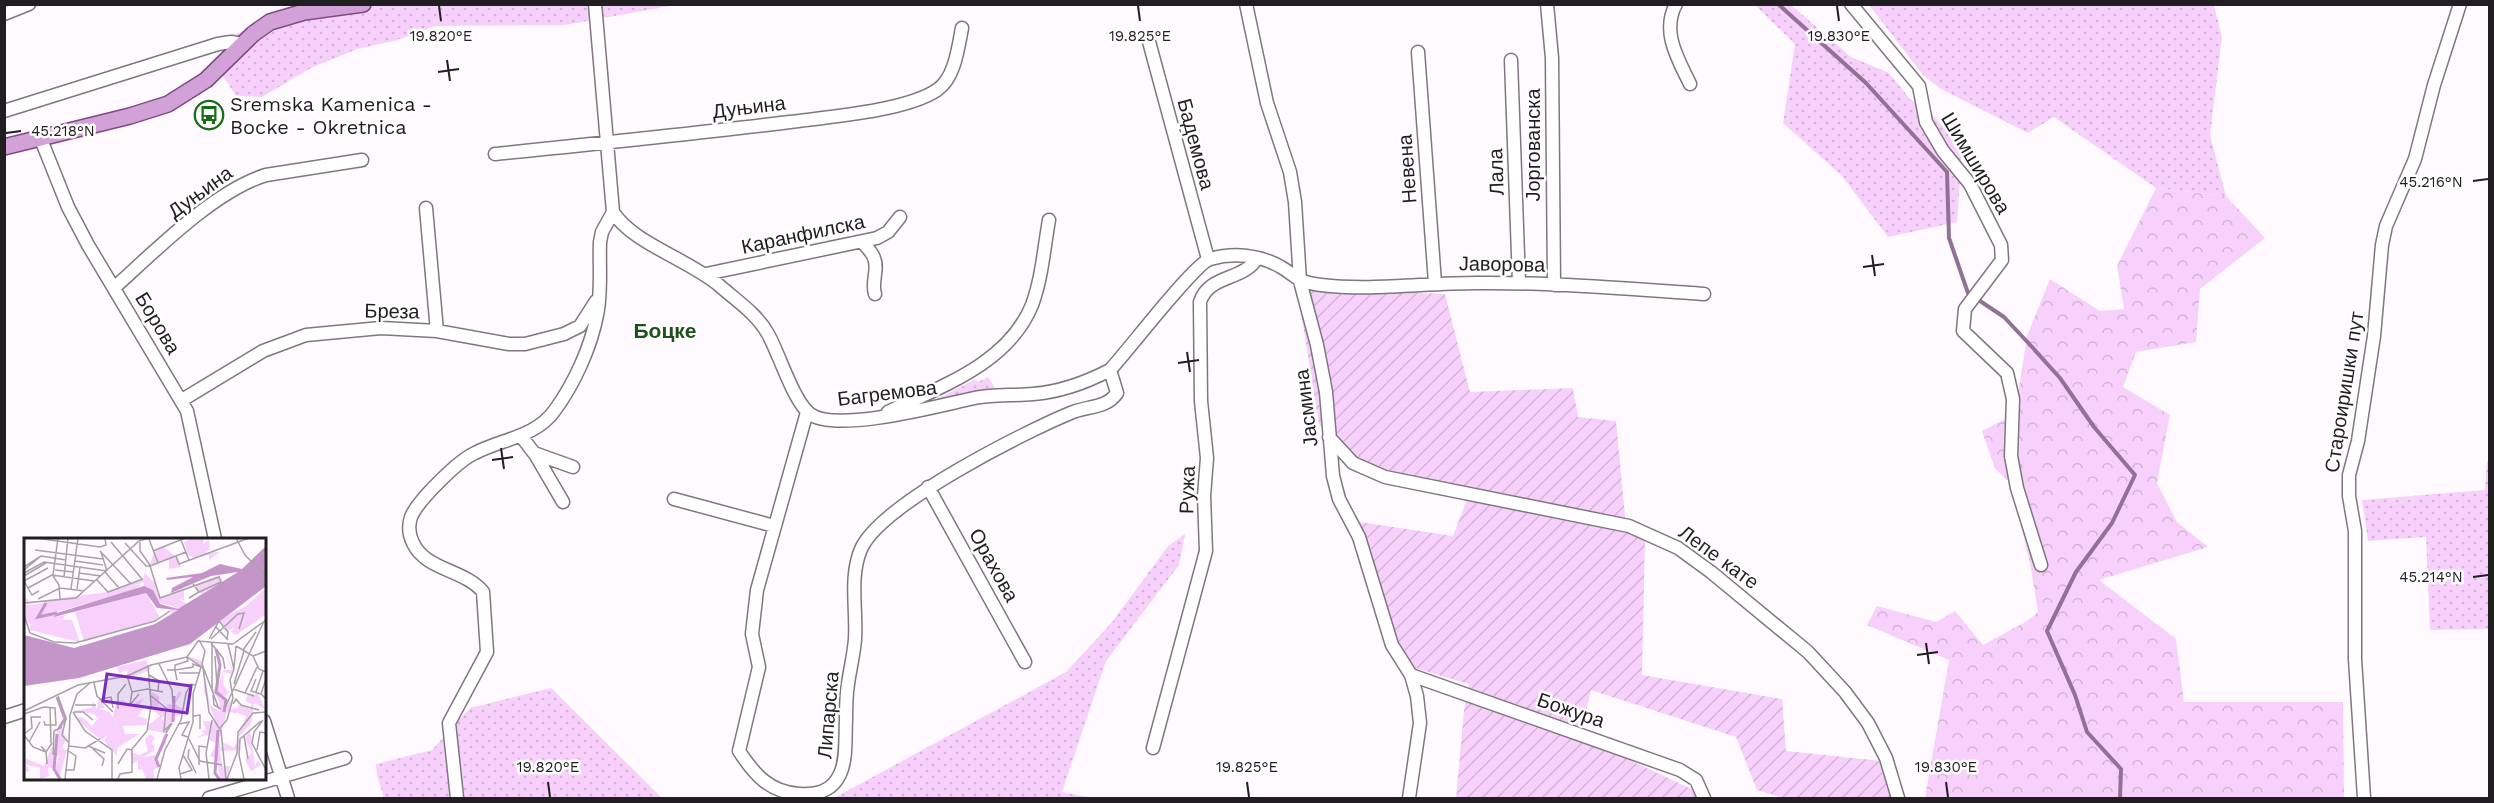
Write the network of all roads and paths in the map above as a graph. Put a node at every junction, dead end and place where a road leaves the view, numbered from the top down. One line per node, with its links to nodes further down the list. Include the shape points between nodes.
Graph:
1 (29, 4): 9 (street)
2 (363, 4): 12 (main road, via 279,17 260,27)
3 (595, 4): 18 (street)
4 (1246, 4): 30 (street, Јасмина, via 1267,103 1290,172)
5 (1547, 4): 33 (street, Јоргованска, via 1552,58)
6 (1676, 4): 15 (street, via 1669,29 1673,48)
7 (1851, 4): 52 (street, Шимширова, via 1919,86 1926,122 1970,184 2001,245 2002,260 1965,309 1963,330 2007,373 2013,399 2012,456 2017,488)
8 (2460, 4): 67 (street, Староиришки пут, via 2415,159 2386,226 2374,336 2349,475 2355,531 2355,659)
9 (4, 14)
10 (962, 28): 18 (street, Дуњина, via 949,75 939,89 920,99 848,114)
11 (1148, 38): 28 (street, Бадемова)
12 (243, 44): 16 (street, via 218,44); 17 (main road, via 198,86 168,104)
13 (1418, 52): 31 (street, Невена)
14 (1511, 60): 32 (street, Лала)
15 (1690, 84)
16 (4, 111)
17 (40, 137): 19 (main road); 34 (street, Борова, via 68,207)
18 (607, 143): 20 (street, Дуњина); 23 (street)
19 (4, 147)
20 (495, 154)
21 (362, 160): 34 (street, Дуњина, via 266,175 245,183 195,218)
22 (426, 208): 38 (street)
23 (613, 212): 29 (street, via 631,232); 37 (street, via 602,232)
24 (900, 217): 26 (street, Каранфилска, via 888,232)
25 (1049, 220): 42 (street, via 1032,305 1005,347 969,372)
26 (862, 242): 29 (street, Каранфилска); 35 (street, via 876,265)
27 (1257, 258): 28 (street, via 1230,255); 30 (street); 58 (street, Ружа, via 1249,268 1207,288 1200,302 1201,400 1207,458 1206,551)
28 (1208, 259): 39 (street, Багремова)
29 (706, 274): 41 (street, via 753,313 767,332)
30 (1300, 281): 31 (street, Јаворова, via 1377,287); 44 (street, Јасмина, via 1326,392)
31 (1435, 283): 32 (street, Јаворова)
32 (1519, 283): 33 (street, Јаворова)
33 (1554, 285): 36 (street, Јаворова)
34 (114, 288): 40 (street, Борова)
35 (874, 294)
36 (1704, 294)
37 (598, 297): 38 (street, Бреза, via 580,326 525,344); 43 (street, via 598,313 585,354 562,399 545,421)
38 (437, 331): 40 (street, Бреза, via 381,328 306,335 264,351)
39 (1110, 370): 42 (street, Багремова, via 1092,380 1034,394 996,394); 47 (street, Липарска, via 1117,393 1112,400 1046,425)
40 (182, 400): 51 (street, Борова)
41 (807, 412): 42 (street, Багремова, via 826,420); 50 (street, Липарска)
42 (877, 418)
43 (521, 436): 45 (street); 63 (street, via 473,453 454,467 412,514 409,524 416,549 435,564 477,584 483,592 487,652 449,723)
44 (1329, 437): 54 (street, Јасмина, via 1339,499 1359,537 1392,645); 66 (street, Лепе кате, via 1353,463 1385,477 1629,526 1677,548 1808,652 1845,692 1868,723 1886,758)
45 (534, 453): 46 (street); 49 (street)
46 (573, 467)
47 (928, 487): 50 (street, Липарска, via 876,528 861,548 842,771 822,793 798,794 771,787 739,751 759,667 752,634 757,590); 53 (street, Орахова)
48 (674, 499): 50 (street)
49 (563, 502)
50 (774, 526)
51 (216, 538)
52 (2041, 565)
53 (1025, 662)
54 (1411, 675): 64 (street, Јасмина, via 1420,723); 65 (street, Божура, via 1680,770 1696,780)
55 (24, 711): 56 (street)
56 (4, 717)
57 (266, 728): 60 (street)
58 (1152, 748)
59 (345, 758): 60 (street)
60 (281, 777): 61 (street); 62 (street)
61 (209, 798)
62 (288, 798)
63 (457, 798)
64 (1409, 798)
65 (1704, 798)
66 (1898, 798)
67 (2364, 798)

